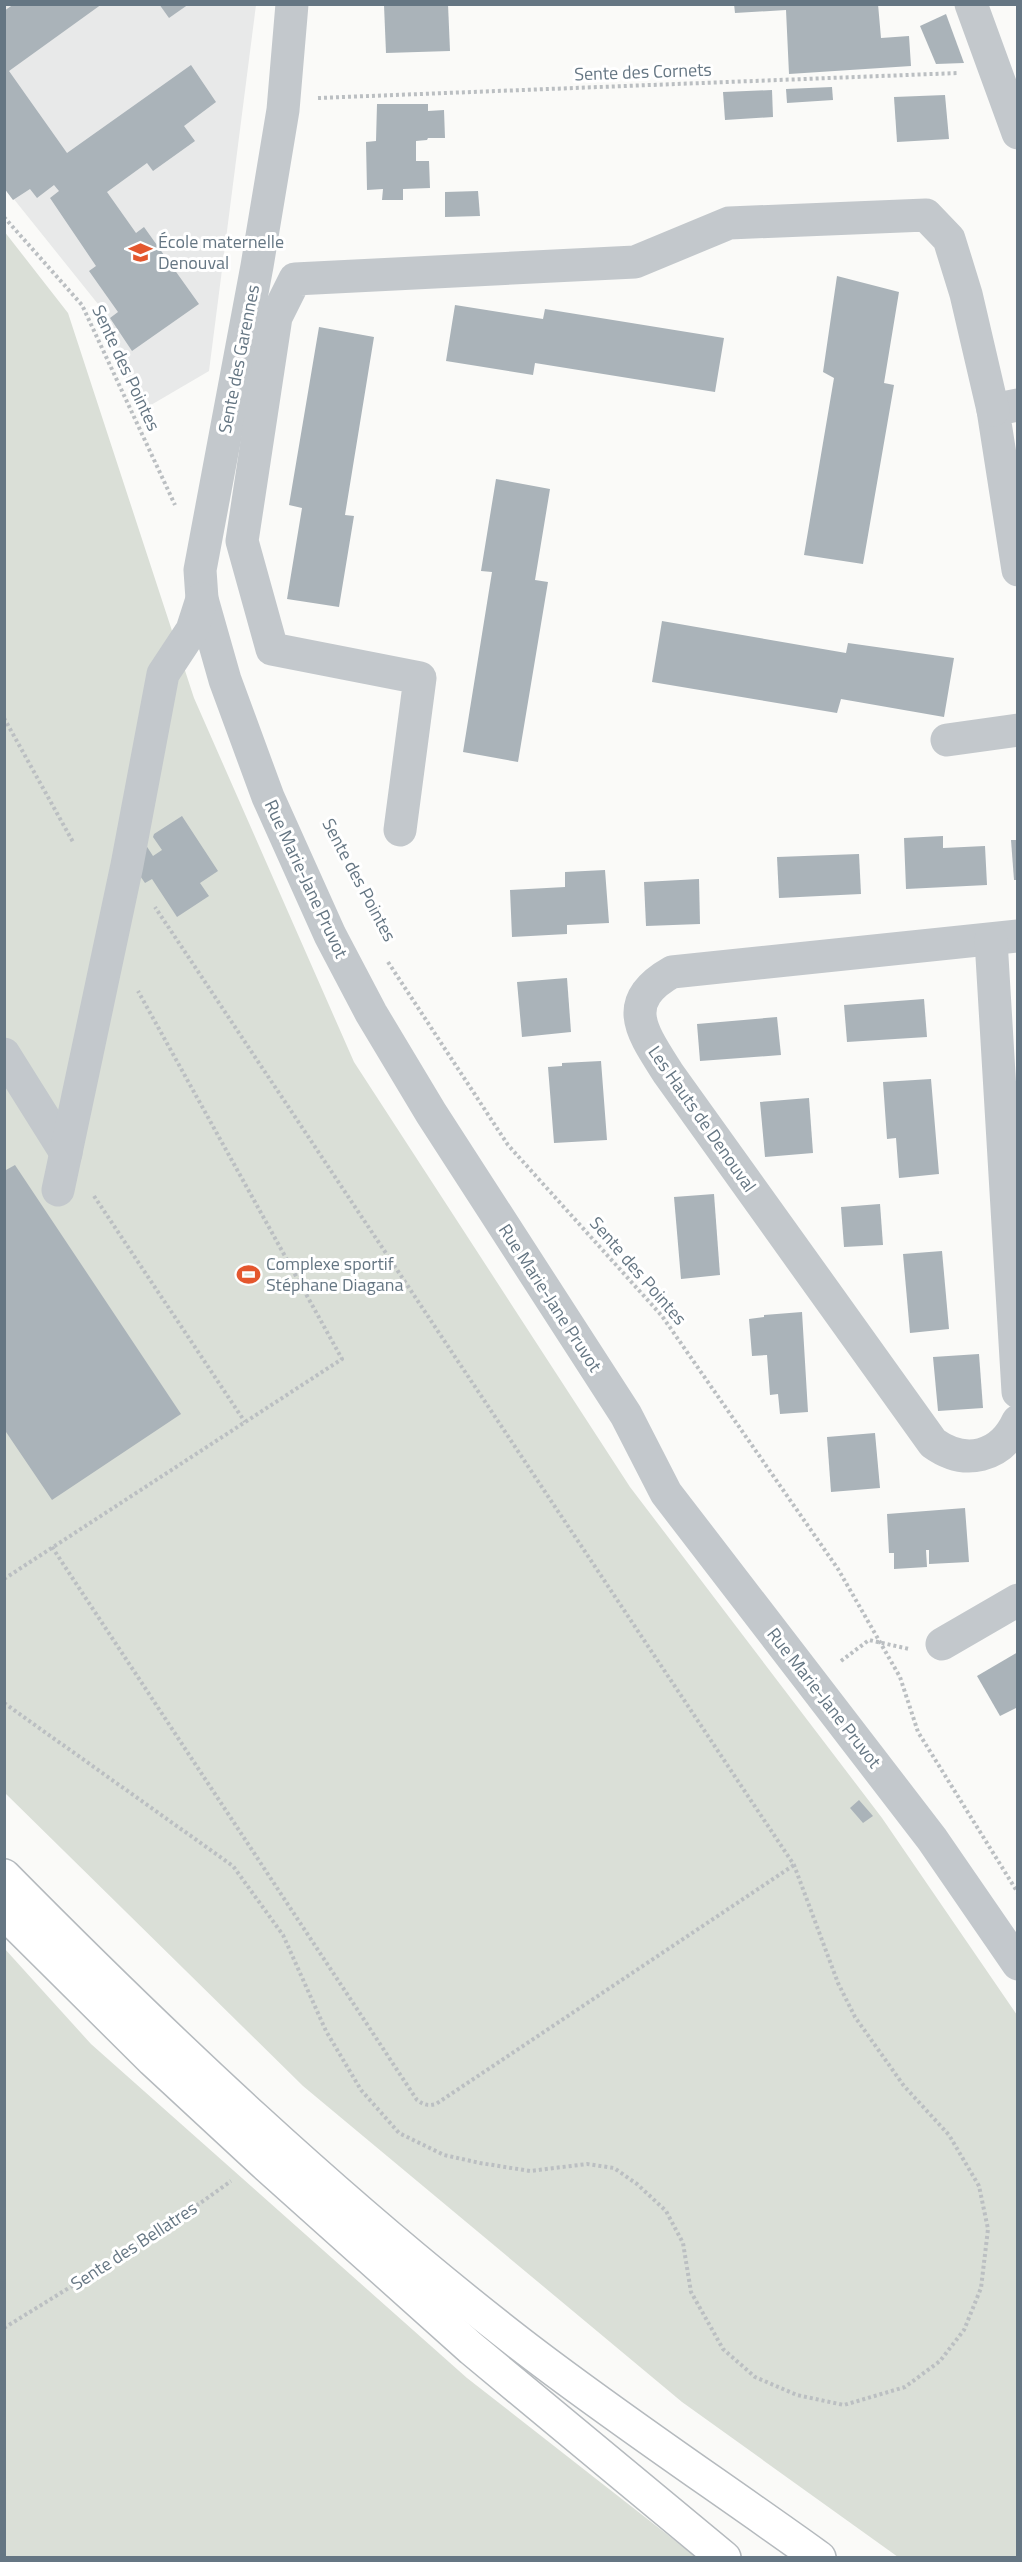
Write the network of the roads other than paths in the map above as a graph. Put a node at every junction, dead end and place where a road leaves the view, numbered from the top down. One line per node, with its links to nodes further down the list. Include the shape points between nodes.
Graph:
1 (292, 4): 6 (street, Sente des Garennes, via 284,99)
2 (971, 4): 3 (street)
3 (1017, 133)
4 (1005, 408): 5 (street); 9 (street, via 949,239 926,214 729,223 635,262 295,279 276,317 242,541 272,649 420,678)
5 (1017, 570)
6 (201, 584): 12 (street, Sente des Garennes, via 192,630 163,674); 20 (street, Rue Marie-Jane Pruvot, via 225,680 267,797 330,935 371,1013 626,1415 666,1493 932,1839)
7 (1017, 730): 8 (street)
8 (948, 740)
9 (400, 830)
10 (1004, 938): 14 (street, Les Hauts de Denouval); 15 (street, Les Hauts de Denouval, via 672,972 649,988 639,1014 644,1035 668,1073 933,1443 946,1453 971,1457 1005,1442)
11 (4, 1054): 12 (street)
12 (66, 1153): 13 (street, Sente des Garennes)
13 (58, 1190)
14 (1017, 1392)
15 (1017, 1421)
16 (1017, 1600): 17 (street)
17 (942, 1644)
18 (4, 1876): 22 (main road, via 272,2137 415,2258 519,2343)
19 (4, 1912): 21 (main road, via 153,2060 261,2160 472,2349)
20 (1017, 1964)
21 (724, 2558)
22 (819, 2558)

